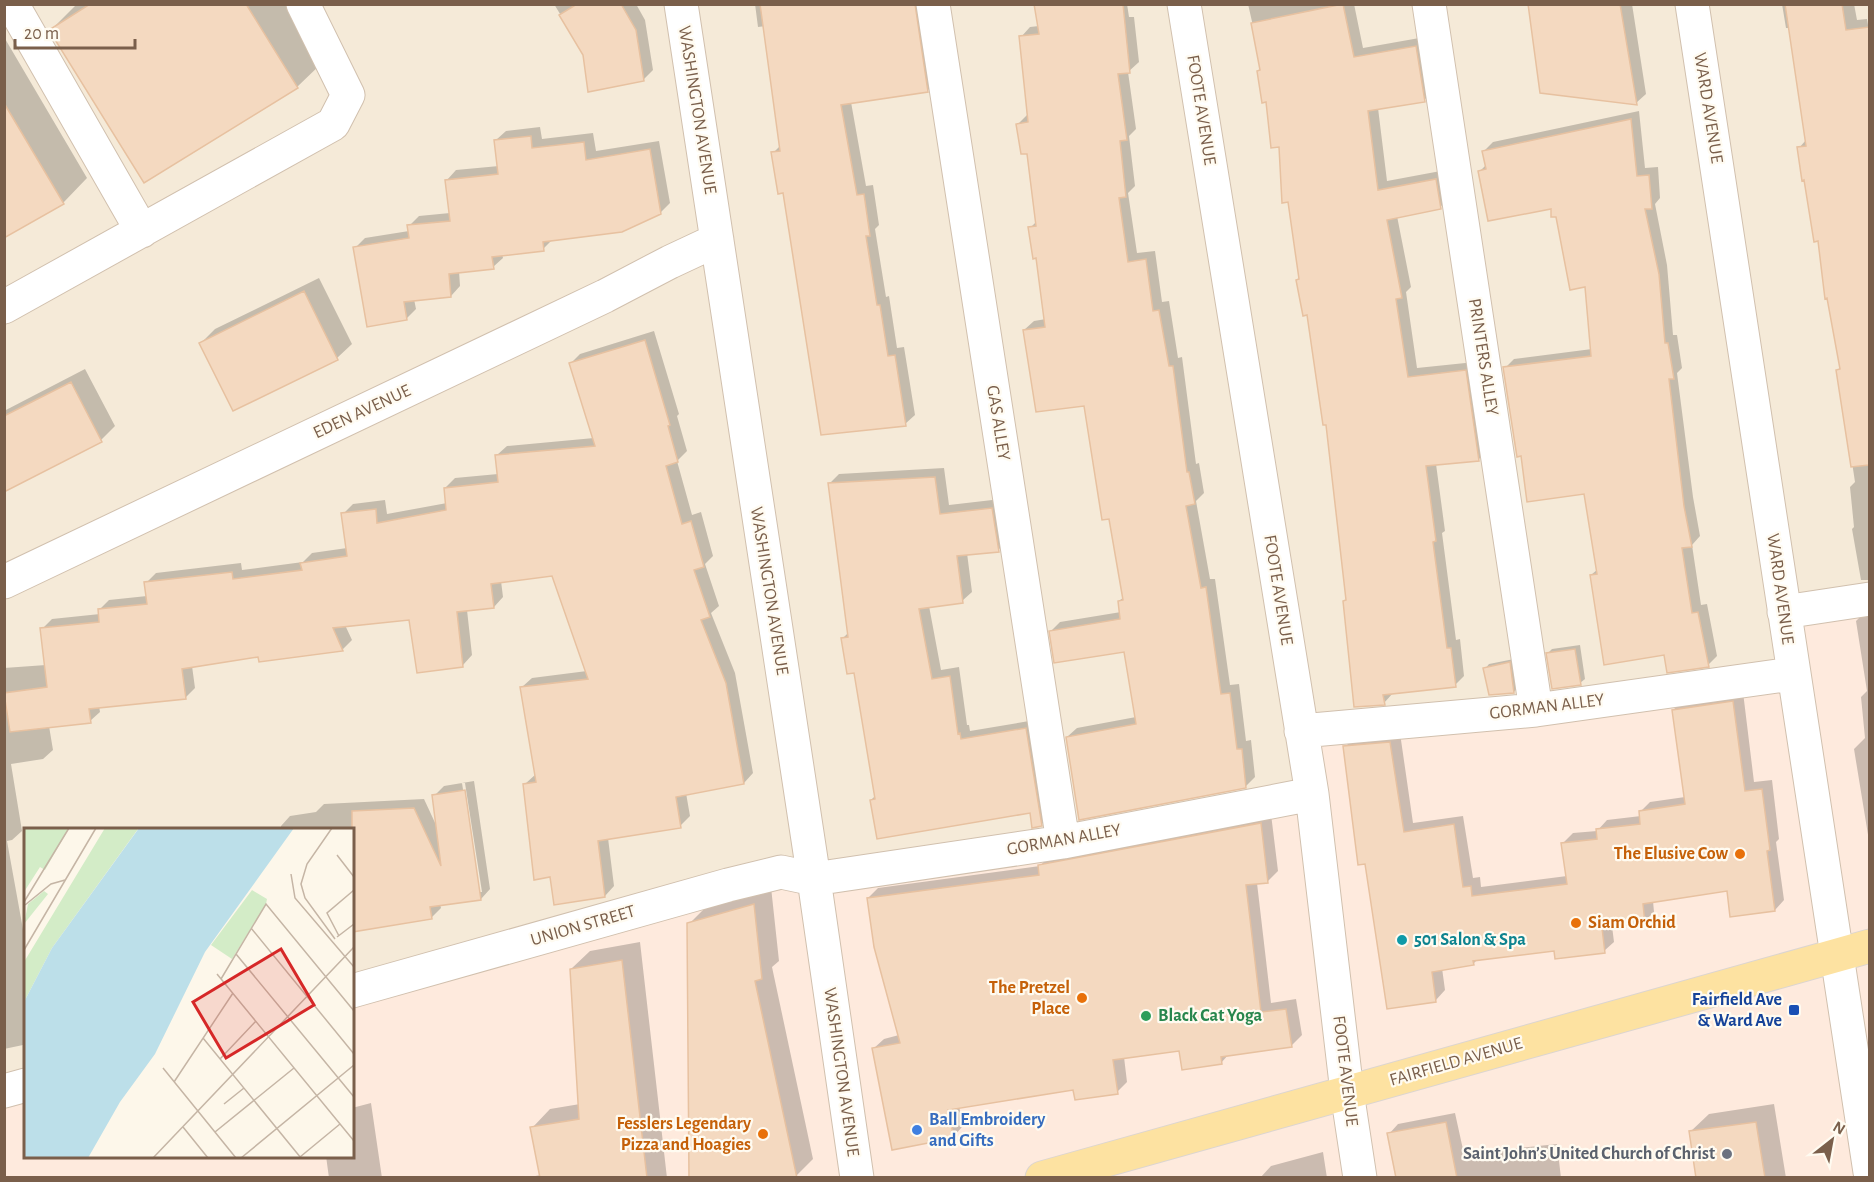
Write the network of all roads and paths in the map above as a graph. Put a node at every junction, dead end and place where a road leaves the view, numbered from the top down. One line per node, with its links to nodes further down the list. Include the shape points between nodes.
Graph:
1 (12, 4): 8 (street)
2 (303, 4): 8 (street, via 348,95 333,124)
3 (681, 4): 9 (street, WASHINGTON AVENUE)
4 (933, 4): 18 (street, GAS ALLEY)
5 (1184, 4): 16 (street, FOOTE AVENUE)
6 (1429, 4): 15 (street, PRINTERS ALLEY)
7 (1692, 4): 13 (street, WARD AVENUE)
8 (142, 231): 10 (street)
9 (717, 240): 11 (street, EDEN AVENUE); 19 (street, WASHINGTON AVENUE)
10 (4, 307)
11 (4, 582)
12 (1869, 599): 13 (street)
13 (1784, 612): 14 (street, WARD AVENUE)
14 (1792, 674): 15 (street, GORMAN ALLEY); 21 (street, WARD AVENUE)
15 (1536, 710): 16 (street, GORMAN ALLEY)
16 (1301, 731): 17 (street, FOOTE AVENUE)
17 (1312, 794): 18 (street, GORMAN ALLEY); 25 (street, FOOTE AVENUE)
18 (1063, 842): 19 (street, GORMAN ALLEY)
19 (814, 879): 22 (street, UNION STREET, via 781,872); 27 (street, WASHINGTON AVENUE)
20 (1869, 946): 21 (main road, FAIRFIELD AVENUE)
21 (1837, 955): 25 (main road, FAIRFIELD AVENUE); 26 (street, WARD AVENUE)
22 (354, 991)
23 (24, 1086): 24 (street)
24 (4, 1091)
25 (1347, 1092): 28 (main road, FAIRFIELD AVENUE); 29 (street, FOOTE AVENUE)
26 (1869, 1172)
27 (856, 1178)
28 (1042, 1178)
29 (1360, 1178)

